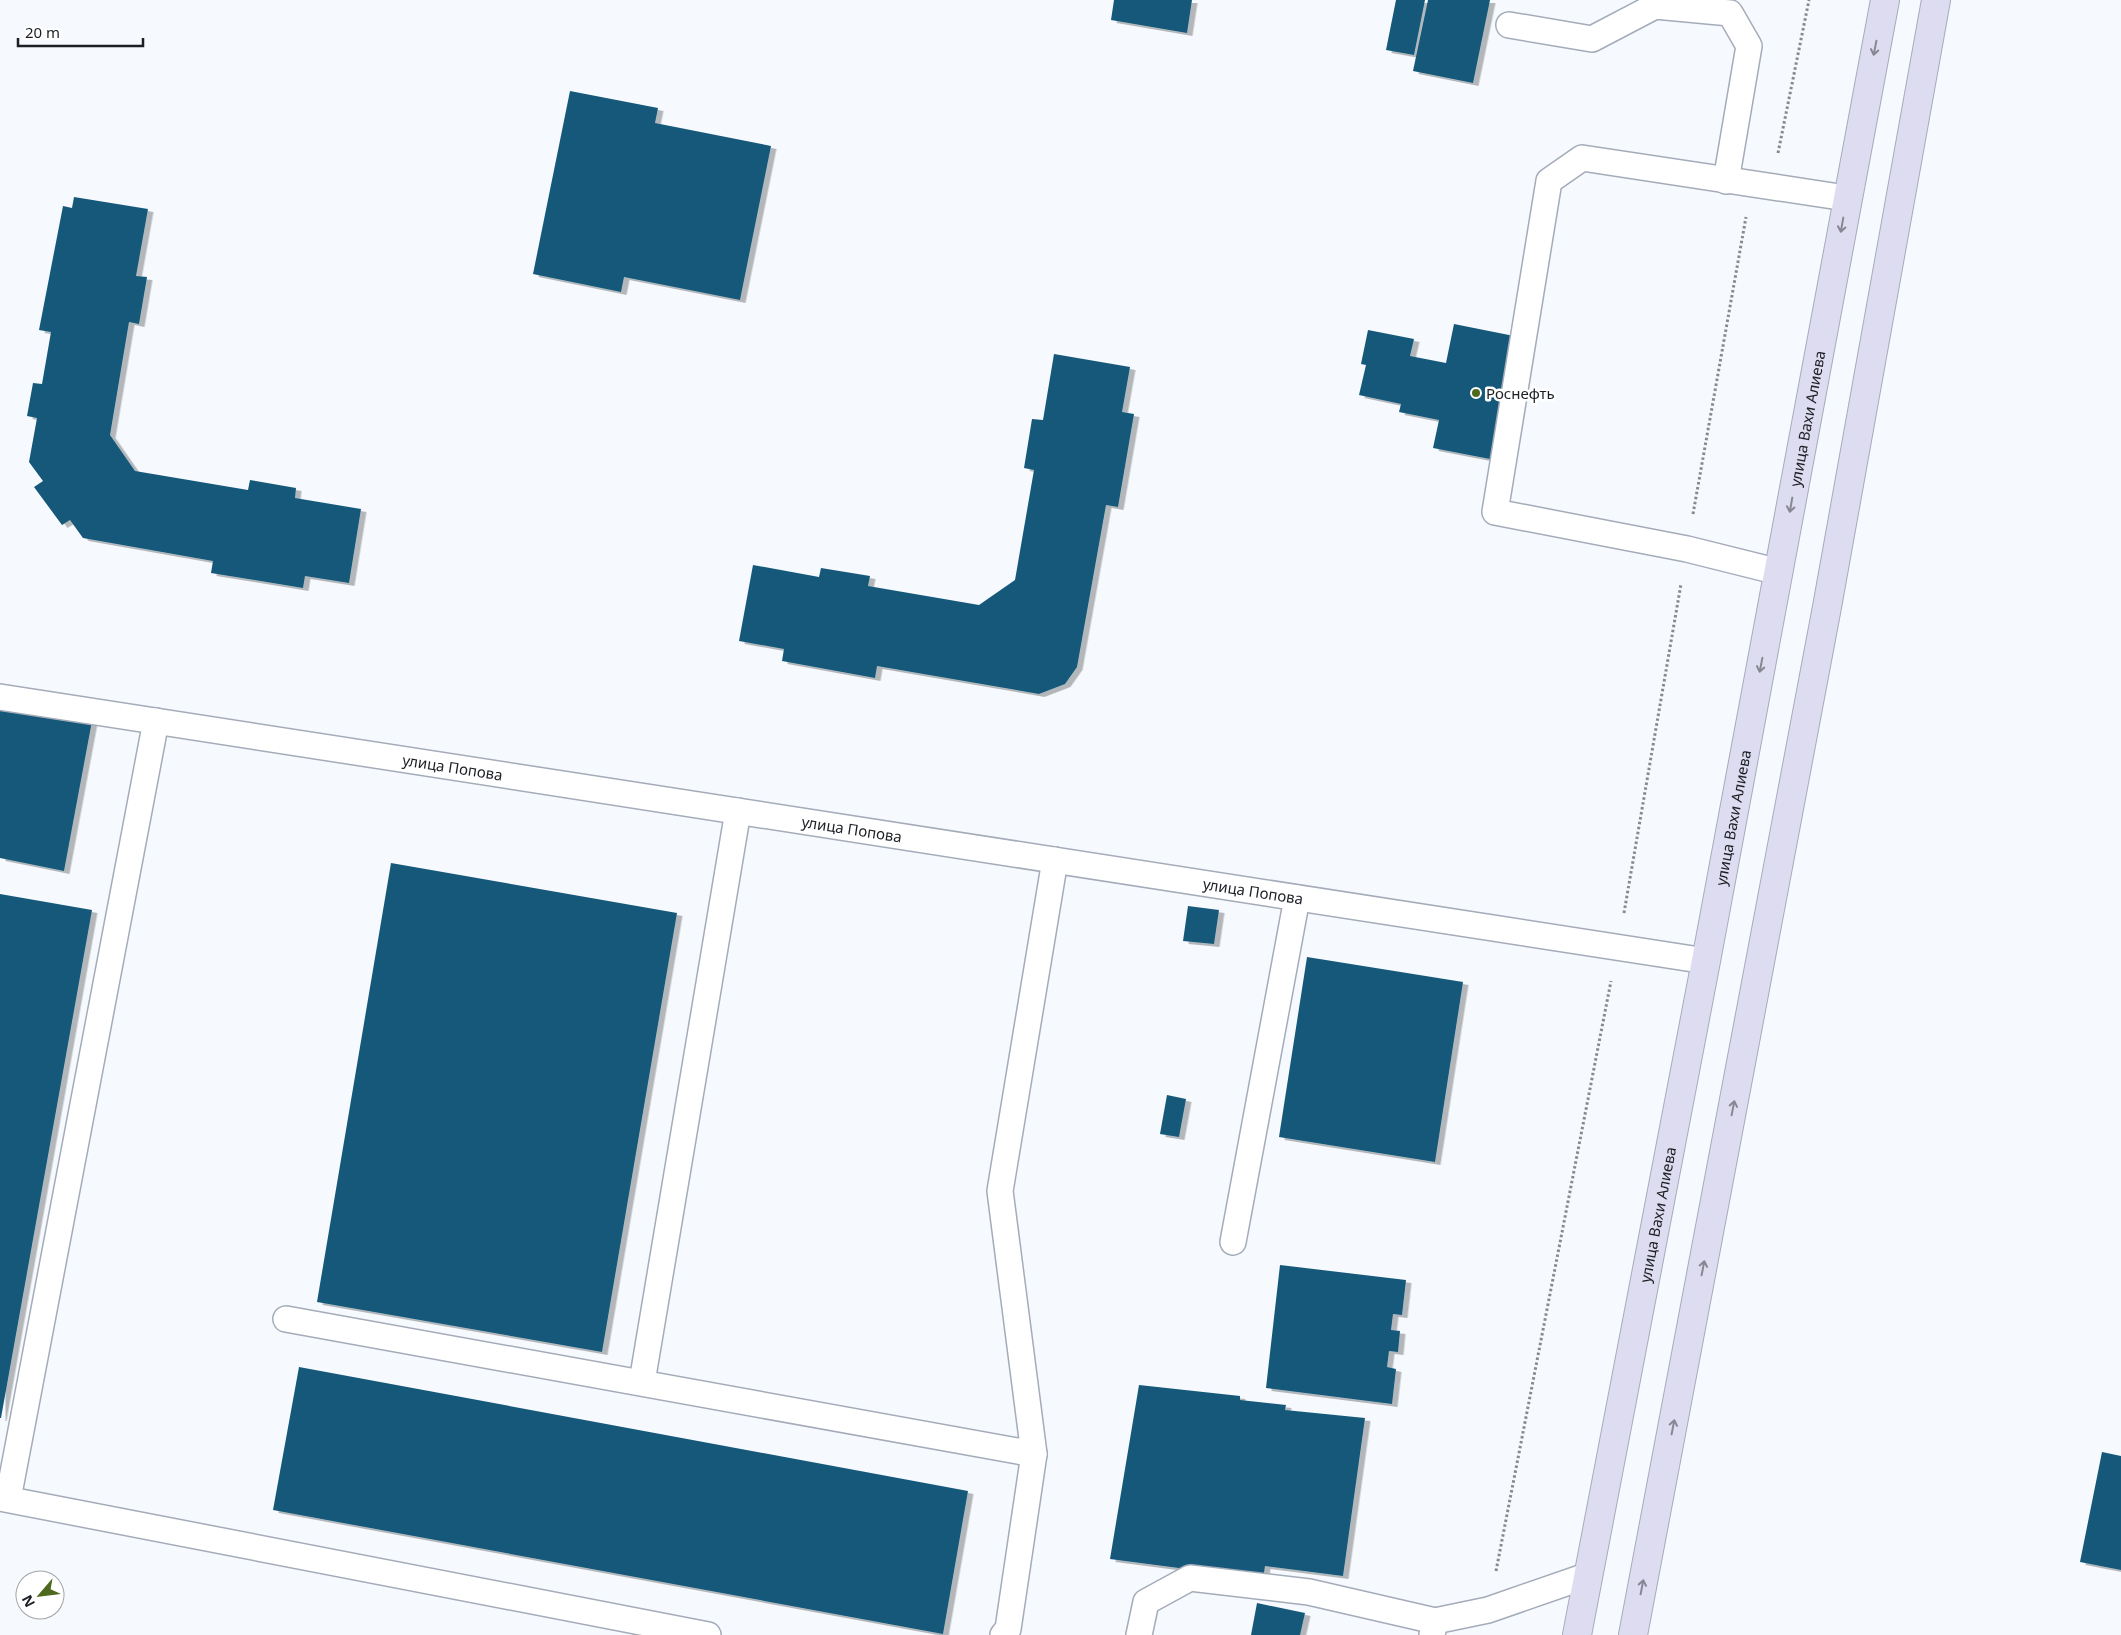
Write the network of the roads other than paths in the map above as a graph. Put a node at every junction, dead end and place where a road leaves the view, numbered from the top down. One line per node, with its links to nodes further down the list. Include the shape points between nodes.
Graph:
1 (1885, 0): 5 (main road, улица Вахи Алиева, one-way to 5)
2 (1936, 0): 24 (main road, one-way to 2, via 1825,617)
3 (1509, 26): 4 (lane, via 1592,39 1655,6 1730,13 1749,46)
4 (1726, 180): 5 (lane); 6 (lane, via 1582,158 1549,181 1495,512 1687,549)
5 (1846, 198): 6 (main road, улица Вахи Алиева, one-way to 6)
6 (1779, 572): 12 (main road, улица Вахи Алиева, one-way to 12)
7 (0, 697): 8 (lane, улица Попова)
8 (156, 721): 9 (lane, улица Попова); 17 (lane)
9 (738, 811): 10 (lane, улица Попова); 15 (lane)
10 (1056, 860): 11 (lane, улица Попова); 16 (lane, via 1000,1190)
11 (1297, 898): 12 (lane, улица Попова); 13 (lane)
12 (1706, 961): 18 (main road, улица Вахи Алиева)
13 (1233, 1242)
14 (286, 1319): 15 (lane)
15 (642, 1382): 16 (lane)
16 (1034, 1454): 21 (lane, via 1008,1629)
17 (4, 1499): 20 (lane)
18 (1589, 1575): 19 (lane); 23 (main road, улица Вахи Алиева)
19 (1434, 1628): 22 (lane, via 1309,1592 1190,1578 1146,1602)
20 (708, 1635)
21 (1003, 1635)
22 (1139, 1635)
23 (1577, 1635)
24 (1633, 1635)

